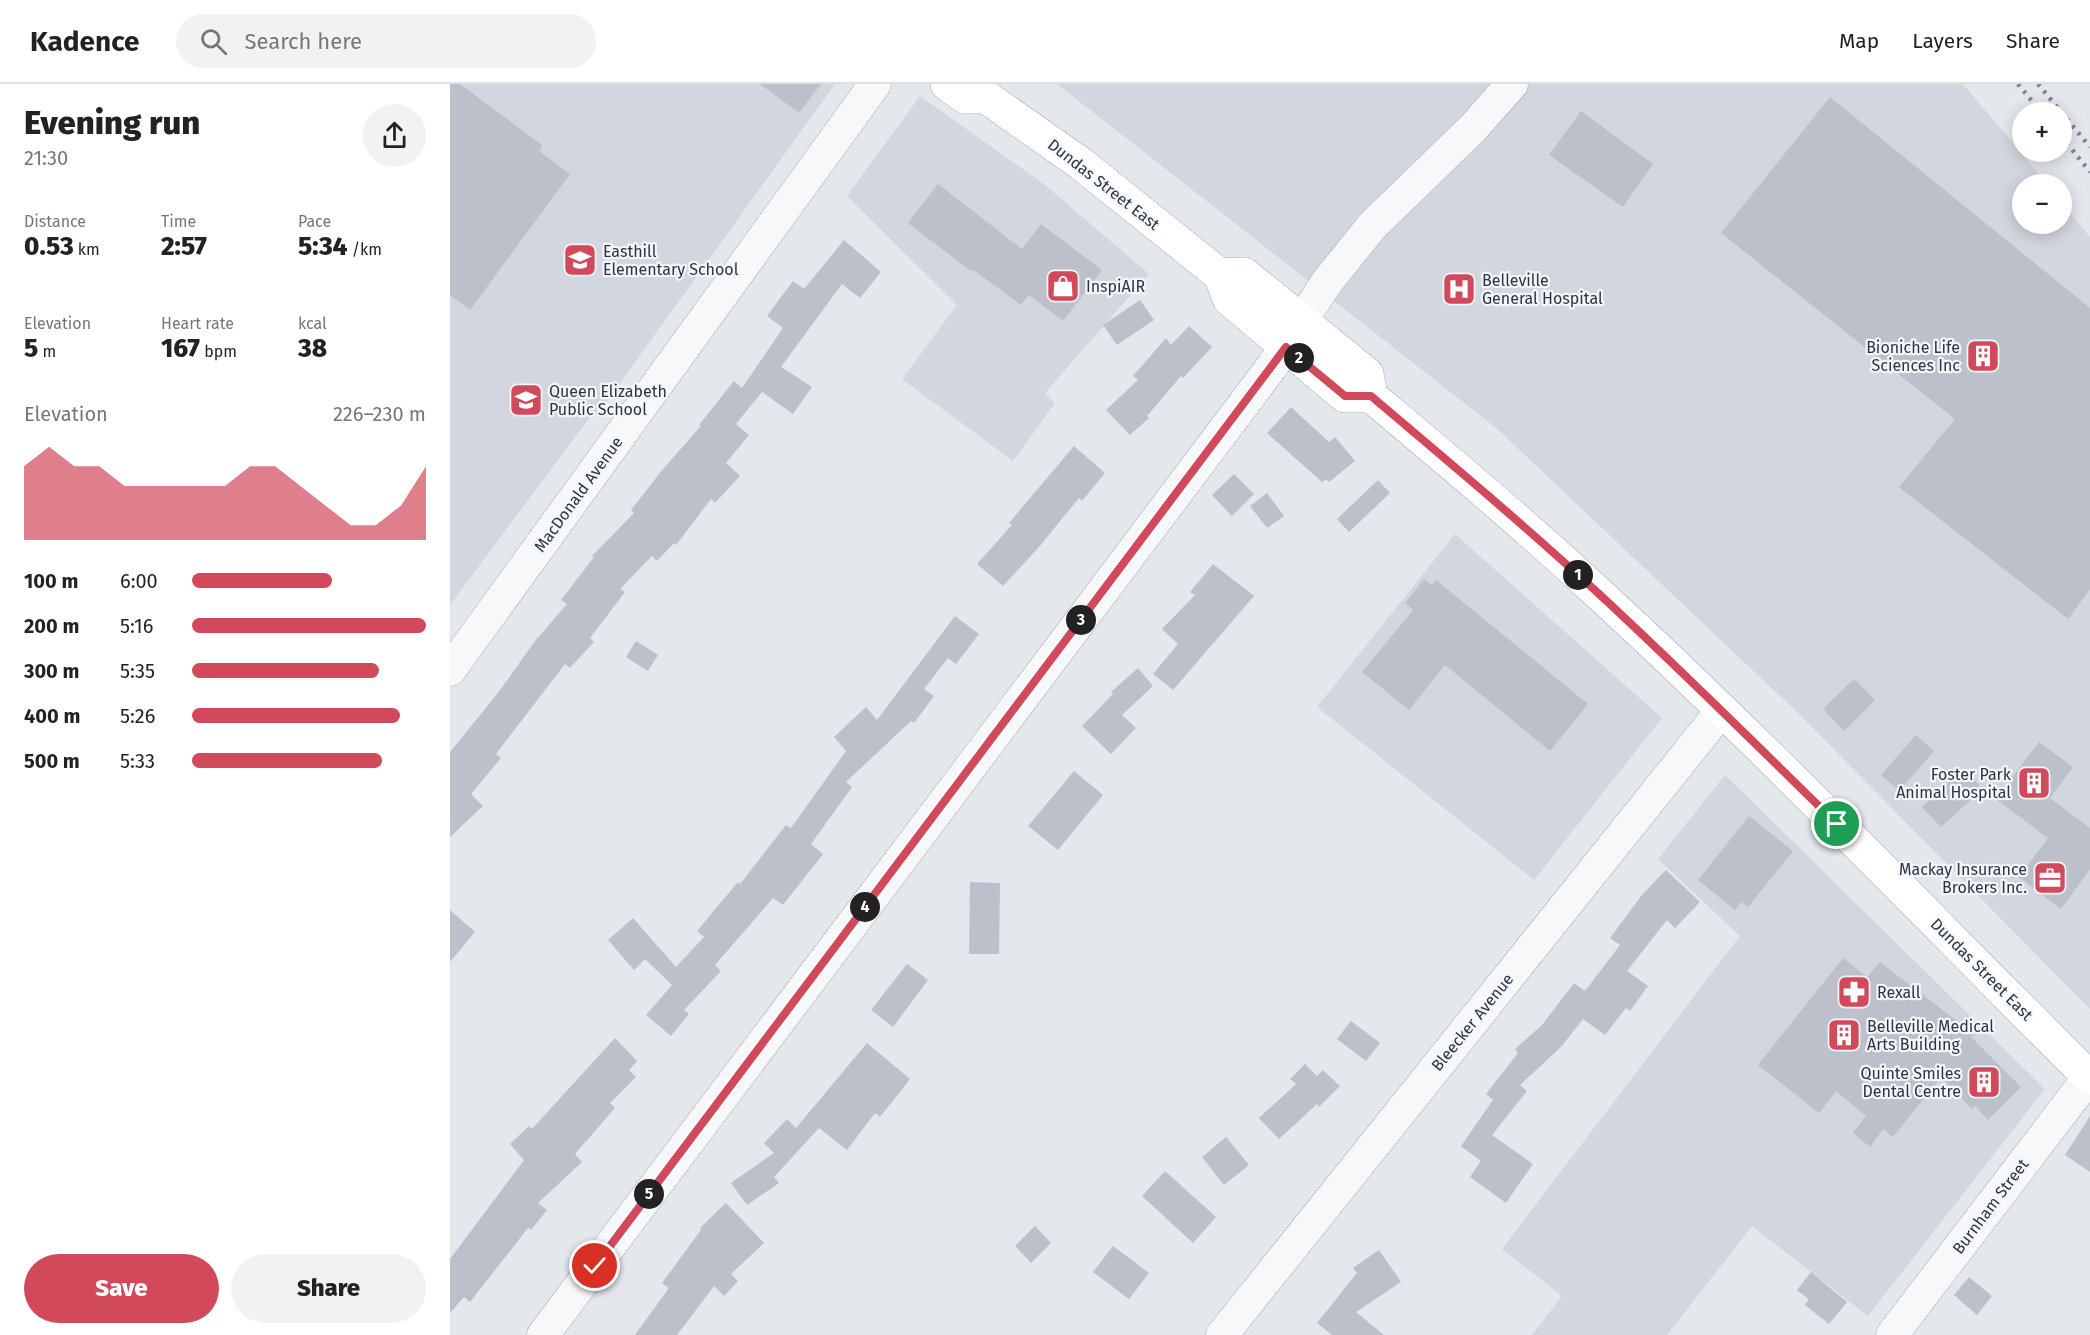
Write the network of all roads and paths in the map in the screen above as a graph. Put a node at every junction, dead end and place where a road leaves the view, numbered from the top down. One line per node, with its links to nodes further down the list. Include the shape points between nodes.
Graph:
1 (875, 84): 6 (street, MacDonald Avenue)
2 (947, 84): 4 (main road, Dundas Street East, via 965,97)
3 (1512, 84): 5 (street, via 1473,128 1372,226 1327,282)
4 (985, 90): 5 (main road, Dundas Street East, via 1220,275 1229,299)
5 (1294, 334): 7 (main road, Dundas Street East, via 1345,396 1371,396 1588,584); 9 (street)
6 (450, 670)
7 (1722, 710): 8 (main road, Dundas Street East); 10 (street, Bleecker Avenue)
8 (2089, 1077): 11 (street, Burnham Street)
9 (543, 1335)
10 (1222, 1335)
11 (1892, 1335)

